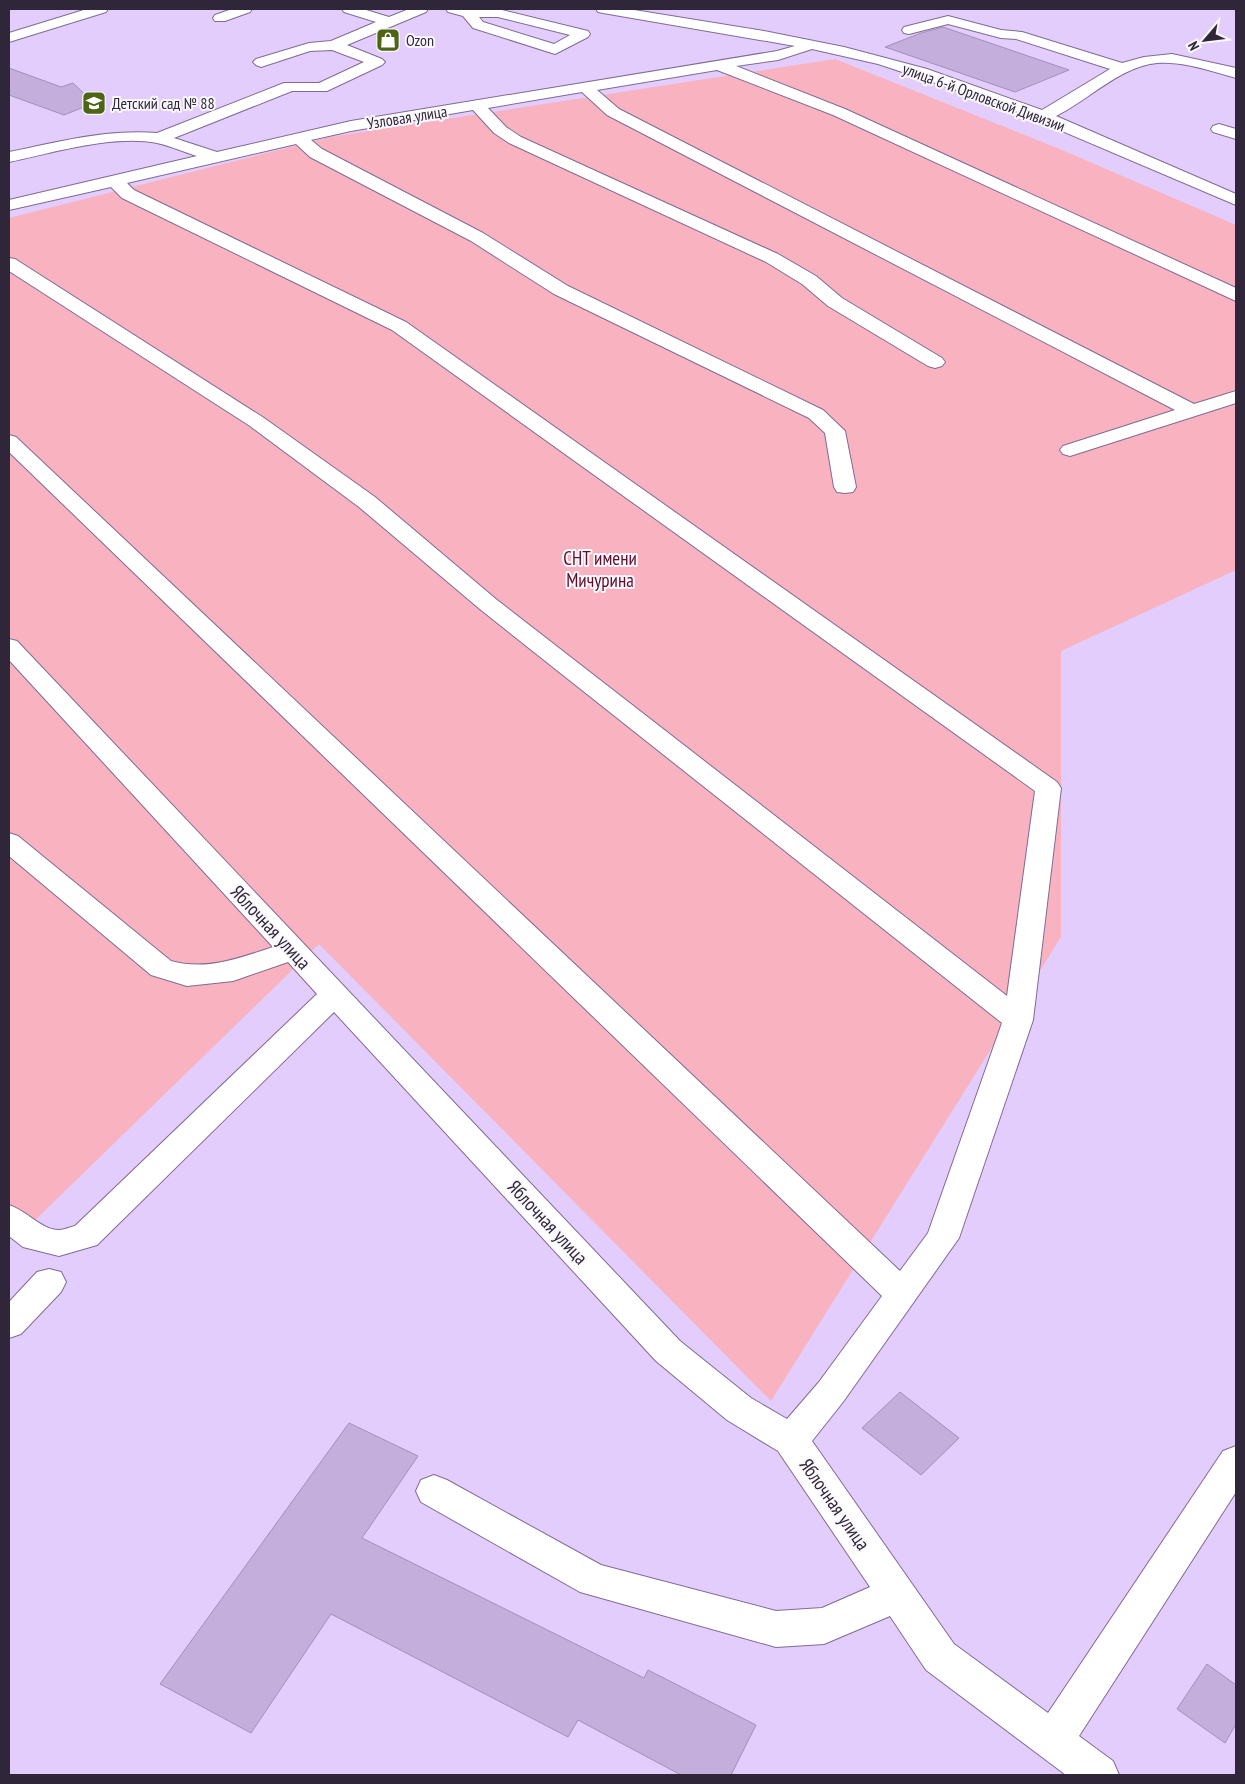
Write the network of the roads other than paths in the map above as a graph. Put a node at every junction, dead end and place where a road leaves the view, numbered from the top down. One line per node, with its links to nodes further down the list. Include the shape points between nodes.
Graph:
1 (100, 9): 9 (street)
2 (245, 9): 10 (street)
3 (348, 9): 11 (street)
4 (422, 9): 11 (street)
5 (453, 9): 8 (street)
6 (603, 9): 14 (street, улица 6-й Орловской Дивизии)
7 (54, 12): 9 (street)
8 (468, 13): 8 (street, via 498,13 583,34 555,48 478,25)
9 (72, 18): 13 (street)
10 (220, 18)
11 (390, 22): 15 (street)
12 (909, 30): 18 (street, via 948,20 1017,35)
13 (9, 38)
14 (808, 44): 17 (street, Узловая улица, via 790,52); 22 (street, улица 6-й Орловской Дивизии, via 921,72)
15 (334, 45): 16 (street, via 309,47); 25 (street, via 377,62 321,88 290,86)
16 (261, 62)
17 (719, 65): 20 (street, Узловая улица); 33 (street, via 839,112)
18 (1121, 68): 19 (street, via 1152,59 1170,59); 22 (street)
19 (1236, 73)
20 (585, 87): 21 (street, Узловая улица); 36 (street, via 612,112)
21 (476, 105): 26 (street, Узловая улица); 34 (street, via 500,130 515,140 772,258 809,280 836,302)
22 (1040, 117): 30 (street, улица 6-й Орловской Дивизии)
23 (1219, 129): 24 (street)
24 (1236, 134)
25 (159, 138): 27 (street, via 139,135); 28 (street)
26 (299, 138): 28 (street, Узловая улица); 39 (street, via 316,153 477,237 561,290 816,414 834,431)
27 (9, 157)
28 (215, 157): 29 (street, Узловая улица)
29 (115, 180): 31 (street, Узловая улица); 44 (street, via 128,194 399,326 1048,788)
30 (1236, 200)
31 (9, 205)
32 (9, 263): 44 (street, via 257,422 367,502 489,605)
33 (1236, 295)
34 (935, 362)
35 (1236, 397): 36 (street)
36 (1193, 411): 38 (street)
37 (9, 441): 47 (street)
38 (1070, 450)
39 (845, 488)
40 (9, 646): 42 (street, Яблочная улица)
41 (9, 842): 42 (street, via 161,968 187,976 234,971)
42 (294, 950): 43 (street, Яблочная улица)
43 (335, 994): 45 (street, via 85,1236 58,1243 35,1238); 49 (street, Яблочная улица, via 668,1351 739,1409)
44 (1018, 1020): 47 (street, via 942,1238)
45 (9, 1218)
46 (49, 1282): 48 (street)
47 (902, 1294): 49 (street)
48 (9, 1324)
49 (791, 1440): 52 (street, Яблочная улица)
50 (1236, 1462): 53 (street)
51 (434, 1491): 52 (street, via 592,1580 776,1629 824,1626)
52 (897, 1594): 53 (street, Яблочная улица, via 940,1657)
53 (1053, 1740): 54 (street, Яблочная улица)
54 (1099, 1775)

